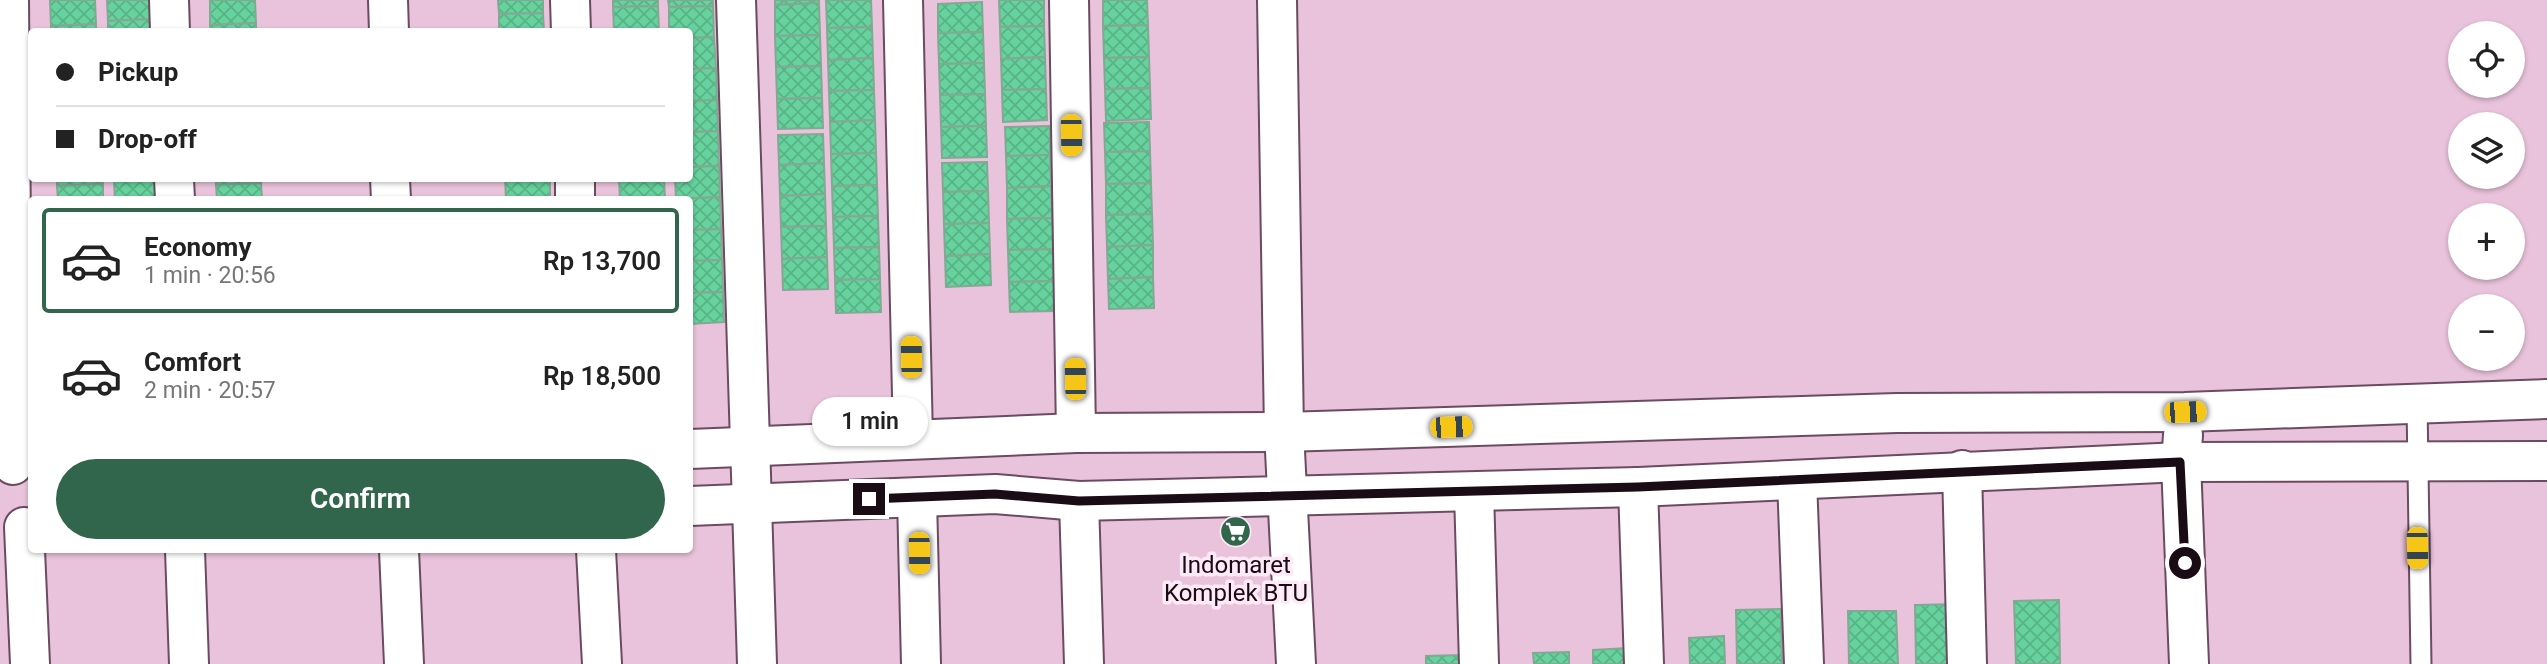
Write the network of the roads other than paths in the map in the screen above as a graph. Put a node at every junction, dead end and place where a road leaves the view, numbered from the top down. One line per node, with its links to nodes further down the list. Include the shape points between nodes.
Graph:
1 (9, 0): 25 (street)
2 (169, 0): 9 (street)
3 (388, 0): 10 (street)
4 (570, 0): 11 (street)
5 (736, 0): 20 (street)
6 (903, 0): 19 (street)
7 (1069, 0): 17 (street)
8 (1277, 0): 16 (street)
9 (170, 28)
10 (388, 28)
11 (571, 28)
12 (2547, 399): 13 (street)
13 (2417, 404): 15 (street); 22 (lane)
14 (1897, 412): 15 (street); 16 (street); 27 (street)
15 (2185, 412): 24 (street)
16 (1284, 432): 17 (street); 32 (street)
17 (1076, 433): 18 (street)
18 (992, 437): 19 (street); 31 (street)
19 (913, 439): 20 (street)
20 (750, 447): 21 (street); 35 (street)
21 (693, 449)
22 (2418, 461): 23 (street); 24 (street); 54 (lane)
23 (2547, 461)
24 (2180, 462): 26 (street); 53 (street)
25 (15, 465)
26 (1962, 470): 27 (street); 52 (street)
27 (1895, 475): 28 (street)
28 (1797, 480): 29 (street); 51 (street)
29 (1638, 487): 30 (street); 50 (street)
30 (1474, 492): 32 (street); 49 (street)
31 (995, 494): 33 (street); 34 (street)
32 (1286, 497): 34 (street); 48 (street)
33 (918, 498): 35 (street); 46 (street)
34 (1079, 501): 47 (street)
35 (749, 503): 36 (street); 45 (street)
36 (693, 506)
37 (18, 527): 41 (street)
38 (185, 553): 42 (street)
39 (399, 553): 43 (street)
40 (596, 553): 44 (street)
41 (30, 664)
42 (189, 664)
43 (404, 664)
44 (603, 664)
45 (757, 664)
46 (922, 664)
47 (1084, 664)
48 (1296, 664)
49 (1479, 664)
50 (1644, 664)
51 (1804, 664)
52 (1967, 664)
53 (2189, 664)
54 (2421, 664)

